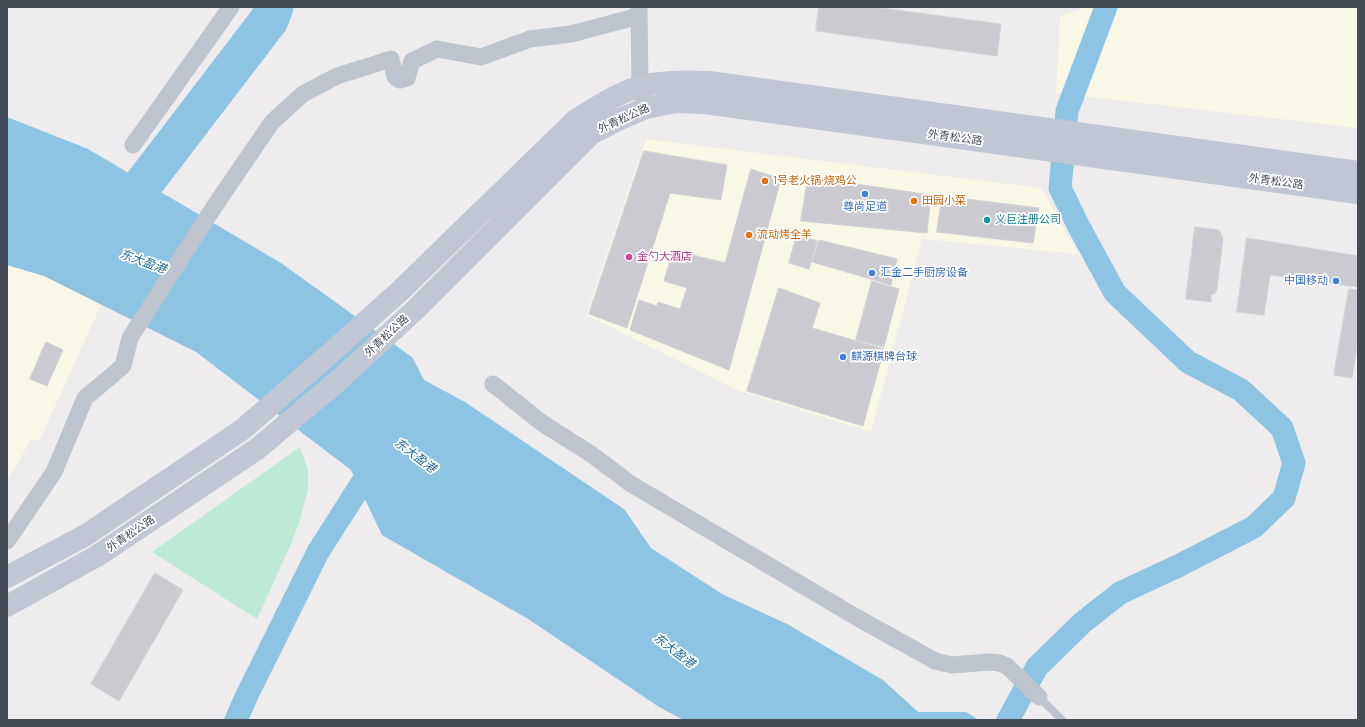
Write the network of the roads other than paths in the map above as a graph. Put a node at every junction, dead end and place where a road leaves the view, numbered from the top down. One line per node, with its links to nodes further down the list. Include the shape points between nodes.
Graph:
1 (231, 7): 7 (street)
2 (639, 11): 3 (street); 11 (street, via 571,34 530,39 481,56 437,49 412,61 407,78 400,80 395,77 391,59 338,76 303,94 272,122 212,210 130,338 123,366 84,398 54,472)
3 (640, 87): 4 (street); 5 (main road, 外青松公路, via 675,81 709,82); 12 (main road, 外青松公路, via 608,100 577,119 400,290 243,429 86,535)
4 (646, 108): 5 (main road, 外青松公路, via 676,102 705,103); 13 (main road, 外青松公路, via 591,134 415,310 339,380 257,449 97,556)
5 (1049, 140): 6 (main road, 外青松公路)
6 (1077, 144): 8 (main road, 外青松公路); 9 (main road, 外青松公路)
7 (133, 145)
8 (1358, 172)
9 (1358, 193)
10 (493, 384): 14 (street, via 542,424 591,454 630,484 856,617 935,661 952,665 994,662 1007,666)
11 (7, 541)
12 (7, 577)
13 (7, 606)
14 (1039, 697): 15 (lane)
15 (1062, 720)

